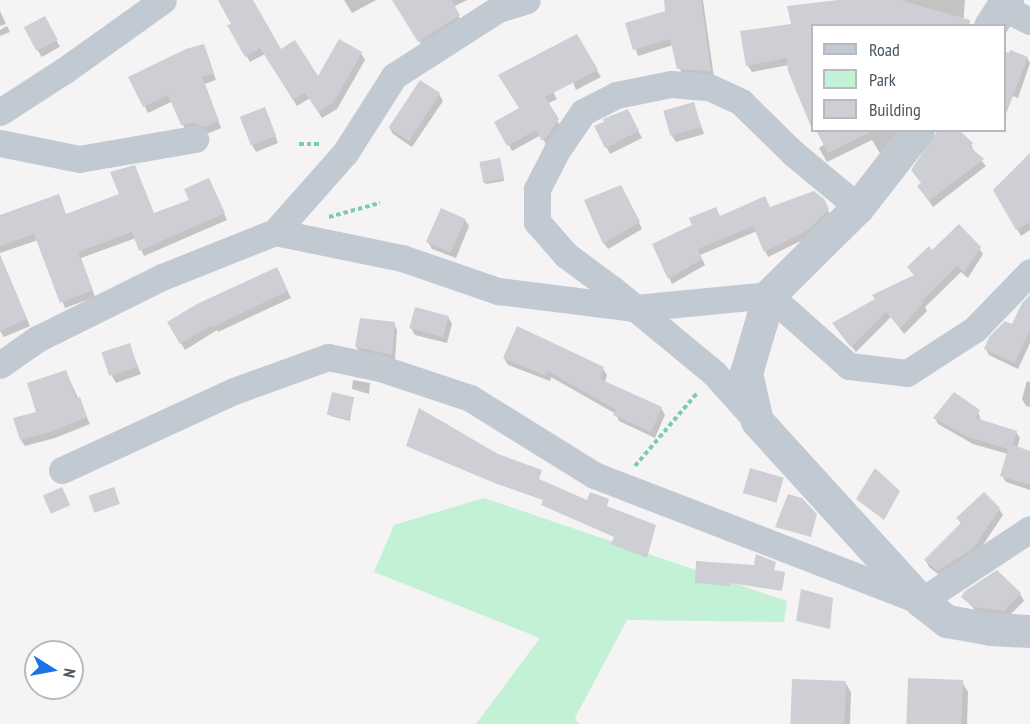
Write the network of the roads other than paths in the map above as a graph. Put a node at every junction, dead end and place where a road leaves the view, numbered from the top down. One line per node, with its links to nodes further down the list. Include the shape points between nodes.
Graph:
1 (163, 0): 3 (street)
2 (527, 0): 8 (street, via 498,9 394,76 345,153)
3 (0, 112)
4 (916, 132): 7 (street)
5 (195, 139): 6 (street, via 79,159)
6 (0, 143)
7 (858, 207): 10 (street); 11 (street, via 793,153 741,102 709,87 671,84 616,95 582,112 557,150 537,189 537,222 566,255)
8 (275, 232): 11 (street, via 402,258 498,291); 12 (street, via 162,277 37,339)
9 (1030, 272): 10 (street, via 975,329 907,373 849,366)
10 (769, 295): 11 (street); 13 (street, via 746,374)
11 (635, 308): 13 (street, via 714,373)
12 (0, 365)
13 (757, 421): 16 (street)
14 (62, 470): 16 (street, via 234,392 328,357 380,368 470,398 594,476)
15 (1030, 530): 16 (street)
16 (921, 601): 17 (street, via 947,621)
17 (1030, 631)

